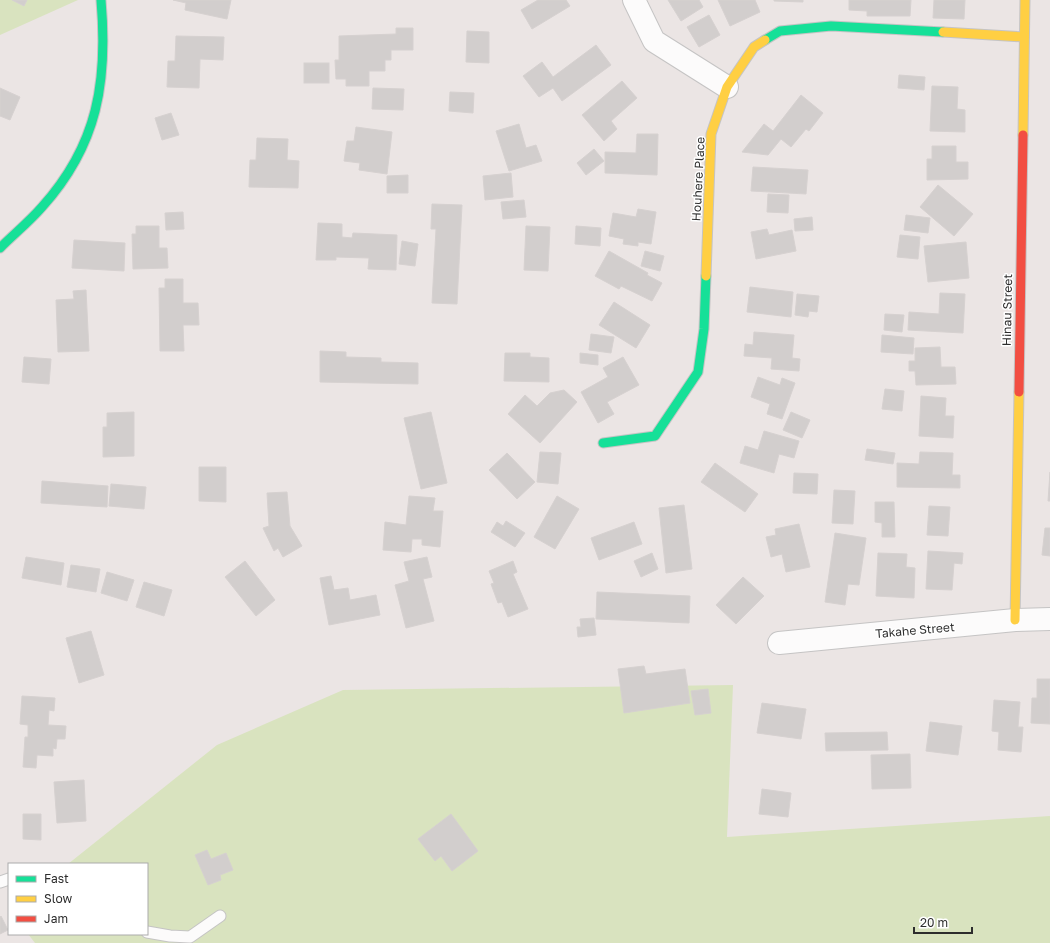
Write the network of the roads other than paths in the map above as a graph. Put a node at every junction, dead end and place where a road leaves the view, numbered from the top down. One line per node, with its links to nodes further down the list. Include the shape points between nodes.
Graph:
1 (102, 0): 6 (street, via 106,39 104,77 97,112 84,147 65,179 42,207)
2 (634, 0): 5 (street, via 654,40)
3 (1025, 0): 4 (street, Hinau Street)
4 (1024, 37): 5 (street, Houhere Place, via 831,26 780,31 754,47); 9 (street, Hinau Street)
5 (727, 87): 7 (street, Houhere Place, via 711,134 704,329 698,372 655,436)
6 (0, 248)
7 (603, 443)
8 (1050, 619): 9 (street, Takahe Street)
9 (1015, 620): 10 (street, Takahe Street)
10 (779, 643)
11 (220, 916): 12 (lane, via 190,937)
12 (148, 932)

